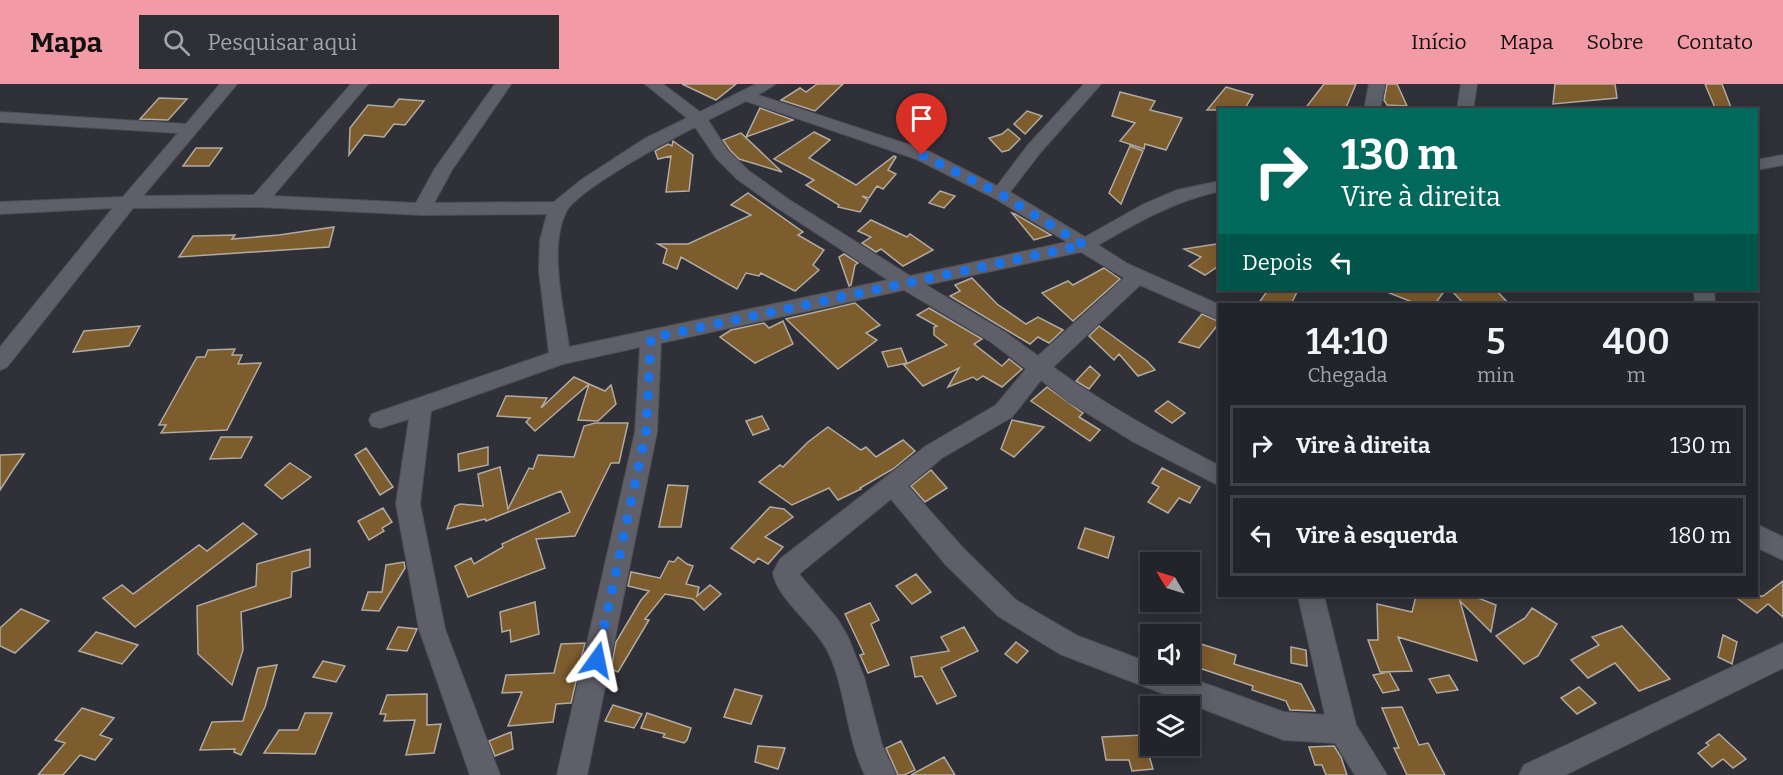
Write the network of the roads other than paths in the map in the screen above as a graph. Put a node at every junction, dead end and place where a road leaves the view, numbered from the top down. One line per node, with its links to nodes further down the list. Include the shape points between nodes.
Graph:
1 (229, 84): 14 (street)
2 (360, 84): 19 (street)
3 (502, 84): 23 (street, via 443,170)
4 (653, 84): 13 (street)
5 (768, 84): 9 (street)
6 (1093, 84): 18 (street, via 1034,149)
7 (1377, 84): 10 (street)
8 (1468, 84): 11 (street)
9 (745, 96): 13 (street); 18 (street, via 922,155)
10 (1372, 108)
11 (1465, 108)
12 (0, 117): 14 (street)
13 (698, 118): 22 (street, via 650,143); 26 (street, via 722,154 743,175)
14 (188, 129): 20 (street)
15 (1783, 160): 16 (street)
16 (1758, 165)
17 (1218, 186): 24 (street, via 1183,194)
18 (1000, 194): 24 (street)
19 (259, 201): 20 (street); 23 (street)
20 (128, 202): 21 (street); 30 (street)
21 (0, 208)
22 (558, 208): 23 (street); 29 (street, via 549,240 549,271)
23 (422, 209)
24 (1084, 245): 25 (street); 26 (street)
25 (1137, 277): 27 (street); 31 (street)
26 (907, 283): 28 (street); 31 (street, via 998,337)
27 (1218, 312)
28 (651, 338): 29 (street); 42 (street, via 646,432)
29 (560, 357): 32 (street)
30 (0, 362)
31 (1039, 367): 34 (street, via 1140,435); 35 (street, via 1004,411 934,452)
32 (420, 406): 33 (street); 41 (street, via 408,504 432,629)
33 (380, 420)
34 (1218, 476)
35 (894, 486): 40 (street, via 955,557 1007,608 1069,645 1284,726); 43 (street, via 786,573 839,646 870,754)
36 (1758, 535): 37 (street)
37 (1783, 550)
38 (1311, 597): 40 (street)
39 (1783, 655): 45 (street)
40 (1343, 730): 44 (street)
41 (485, 775)
42 (572, 775)
43 (880, 775)
44 (1372, 775)
45 (1534, 775)

